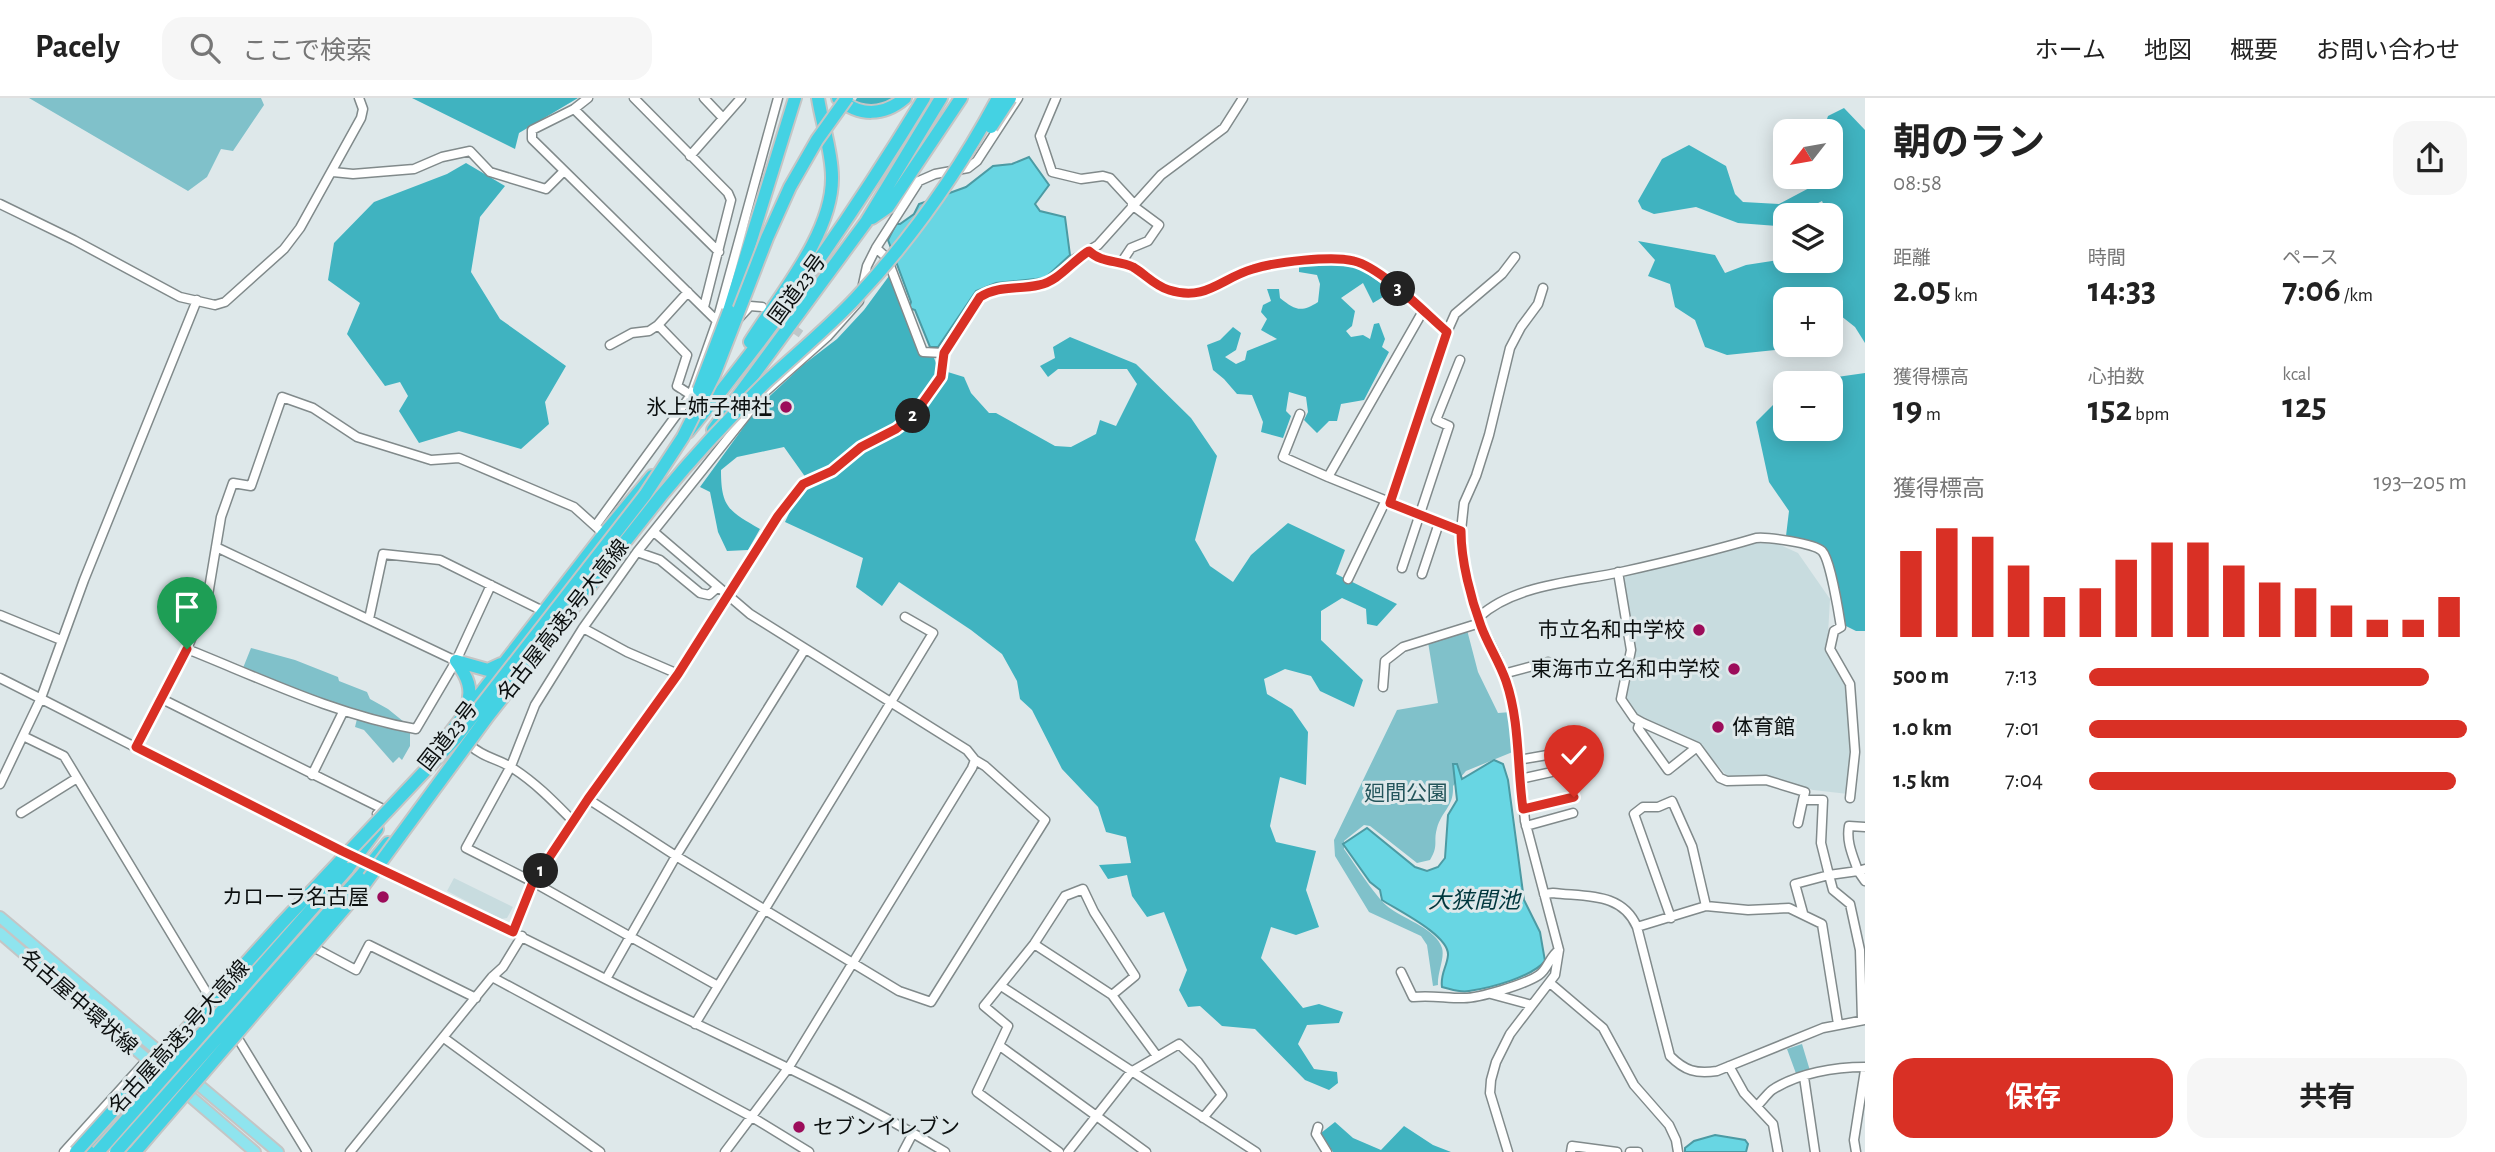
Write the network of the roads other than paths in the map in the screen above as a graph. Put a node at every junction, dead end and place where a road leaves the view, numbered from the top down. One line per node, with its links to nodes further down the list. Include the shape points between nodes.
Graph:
1 (359, 98): 26 (street, via 360,118)
2 (588, 98): 21 (street)
3 (634, 98): 24 (street)
4 (704, 98): 22 (street)
5 (741, 98): 22 (street)
6 (778, 98): 42 (street)
7 (787, 98): 23 (highway)
8 (795, 98): 23 (highway)
9 (818, 98): 51 (highway, via 832,176 828,212 811,247)
10 (838, 98): 12 (highway, via 849,107 871,113)
11 (846, 98): 53 (highway, 名古屋高速3号大高線, bridge, via 790,187)
12 (905, 98)
13 (924, 98): 51 (highway, 国道23号, via 832,241)
14 (941, 98): 29 (highway, 国道23号)
15 (961, 98): 29 (highway, via 888,207)
16 (998, 98): 30 (highway, 名古屋高速3号大高線, bridge)
17 (1010, 98): 30 (highway, bridge)
18 (1018, 98): 31 (street, via 976,162 919,181)
19 (1056, 98): 28 (street, via 1040,136 1052,172 1081,179 1110,178)
20 (1243, 98): 28 (street, via 1223,128 1161,175)
21 (574, 109): 25 (street, via 532,130 532,139); 33 (street)
22 (723, 118): 24 (street)
23 (782, 127): 53 (highway, bridge)
24 (690, 156): 33 (street, via 731,200)
25 (564, 171): 26 (street, via 546,190 490,172 470,151 414,169); 37 (street)
26 (333, 172): 38 (street, via 300,228 260,272 225,302 215,305)
27 (0, 204): 38 (street, via 180,297)
28 (1133, 204): 32 (street); 35 (street, via 1159,225 1148,241 1131,248)
29 (866, 222): 93 (highway, 国道23号, via 664,496)
30 (921, 222): 178 (highway, 名古屋高速3号大高線, bridge, via 854,300 765,383 676,478 488,716 361,889)
31 (876, 248): 47 (street, via 860,301); 48 (street, via 887,258 923,352)
32 (1089, 251): 35 (street); 48 (street, via 1041,285 1000,288 980,297)
33 (719, 252): 39 (street)
34 (1514, 257): 44 (street, via 1502,274 1455,314)
35 (1121, 263): 41 (street, via 1170,291 1200,294 1252,269 1321,260 1355,261)
36 (1543, 288): 60 (street, via 1510,348 1489,435 1464,503)
37 (688, 292): 39 (street); 43 (street)
38 (197, 300): 76 (street)
39 (704, 307): 42 (street)
40 (762, 307): 42 (street, via 750,306 727,331)
41 (1423, 311): 44 (street); 54 (street)
42 (717, 321): 50 (street)
43 (658, 325): 46 (street); 50 (street, via 687,355 677,386)
44 (1447, 332): 55 (street)
45 (801, 334): 47 (street)
46 (610, 345)
47 (816, 348): 59 (street, via 765,392)
48 (944, 353): 69 (street, via 941,377 914,415 832,471 803,484)
49 (1460, 360): 56 (street, via 1436,420 1449,426)
50 (691, 394): 58 (street)
51 (706, 410): 58 (highway, 国道23号)
52 (1300, 414): 54 (street, via 1283,457)
53 (693, 418): 173 (highway, 名古屋高速3号大高線, bridge, via 626,520 455,739)
54 (1328, 477): 55 (street)
55 (1387, 502): 56 (street); 66 (street)
56 (1420, 516): 57 (street); 63 (street)
57 (1438, 523): 60 (street); 65 (street)
58 (600, 529): 61 (street, via 574,507 459,458 431,460 357,437 313,408 282,397 251,486 233,483); 70 (highway, 国道23号)
59 (654, 531): 62 (street); 68 (street)
60 (1461, 531): 74 (street, via 1465,568)
61 (216, 547): 73 (street); 77 (street, via 207,601)
62 (637, 552): 68 (street, via 660,559 700,593 709,595); 75 (street)
63 (1402, 568)
64 (1618, 572): 74 (street, via 1510,598); 91 (street, via 1631,650 1621,699); 106 (street, via 1756,538 1823,552 1841,627 1834,631 1830,649 1850,684 1855,752)
65 (1422, 574)
66 (1349, 579)
67 (491, 585): 70 (street); 73 (street, via 440,561 383,554); 80 (street)
68 (718, 587): 69 (street)
69 (728, 594): 78 (street); 82 (street)
70 (545, 612): 79 (highway, 国道23号)
71 (0, 615): 76 (street)
72 (905, 618): 88 (street, via 933,633)
73 (369, 619): 80 (street)
74 (1480, 620): 83 (street); 85 (street, via 1396,650 1385,662)
75 (583, 628): 82 (street); 100 (street, via 535,705)
76 (61, 640): 86 (street)
77 (187, 649): 87 (street); 89 (street)
78 (805, 649): 88 (street); 117 (street)
79 (515, 651): 80 (highway, via 488,670); 90 (highway, 国道23号)
80 (456, 661): 89 (street, via 416,729); 90 (highway, via 470,684)
81 (1548, 663): 83 (street)
82 (678, 674): 107 (street)
83 (1503, 674): 98 (street, via 1516,726)
84 (0, 678): 86 (street)
85 (1383, 687)
86 (41, 698): 92 (street); 94 (street)
87 (160, 698): 94 (street); 101 (street)
88 (892, 703): 97 (street, via 967,750); 125 (street)
89 (343, 712): 101 (street)
90 (460, 719): 116 (highway, 国道23号)
91 (1640, 722): 95 (street); 95 (street, via 1637,728 1668,770)
92 (23, 736): 102 (street, via 64,756); 104 (street)
93 (470, 745): 100 (street); 118 (highway, 国道23号)
94 (136, 747): 116 (street)
95 (1697, 747): 108 (street, via 1720,778 1785,784 1805,792)
96 (1553, 754): 98 (street)
97 (975, 760): 136 (street); 136 (street, via 1045,820 931,1002 899,992)
98 (1518, 760): 103 (street)
99 (1588, 764): 103 (street)
100 (511, 766): 112 (street); 122 (street, via 466,848)
101 (312, 775): 116 (street, via 383,809)
102 (77, 778): 110 (street); 145 (street)
103 (1520, 779): 109 (street)
104 (0, 784)
105 (1574, 797): 109 (street)
106 (1850, 798)
107 (588, 799): 112 (street); 117 (street)
108 (1803, 800): 113 (street); 120 (street, via 1823,800 1821,843)
109 (1523, 809): 114 (street)
110 (21, 813)
111 (1573, 814): 114 (street)
112 (574, 822): 122 (street)
113 (1798, 823)
114 (1526, 826): 123 (street)
115 (1865, 827): 119 (street, via 1849,826 1848,834 1849,848)
116 (349, 854): 118 (street); 145 (street); 154 (highway); 175 (highway, 国道23号, bridge, via 347,869)
117 (676, 856): 125 (street); 132 (street)
118 (371, 864): 131 (street); 134 (highway, via 364,881); 176 (highway, 国道23号, bridge)
119 (1862, 870): 120 (street); 121 (street)
120 (1829, 875): 126 (street, via 1795,884); 148 (street, via 1833,890 1850,904 1860,950)
121 (1865, 881)
122 (533, 882): 131 (street); 132 (street)
123 (1544, 894): 129 (street, via 1613,901 1632,915); 135 (street)
124 (1706, 906): 126 (street, via 1789,908); 128 (street); 128 (street, via 1692,846 1672,801 1643,807 1634,814)
125 (763, 910): 136 (street); 141 (street)
126 (1803, 914): 150 (street, via 1822,924)
127 (0, 917): 154 (main road, 名古屋中環状線)
128 (1671, 918): 129 (street)
129 (1637, 928): 157 (street, via 1670,1056 1683,1069 1701,1074)
130 (0, 933): 156 (main road, 名古屋中環状線)
131 (518, 934): 138 (street, via 503,967); 139 (street)
132 (632, 936): 139 (street); 141 (street)
133 (1034, 944): 142 (street); 144 (street); 144 (street, via 1065,895 1083,889 1135,976)
134 (311, 946): 146 (street, via 356,970 369,945); 151 (highway)
135 (1559, 950): 140 (street); 143 (street, via 1530,981)
136 (853, 964): 158 (street)
137 (1401, 972): 143 (street, via 1413,997 1464,999)
138 (492, 977): 146 (street); 166 (street)
139 (606, 979): 149 (street)
140 (1550, 983): 147 (street); 198 (street, via 1603,1028 1633,1085 1669,1125)
141 (718, 986): 149 (street)
142 (1001, 986): 153 (street, via 984,1006 1008,1026); 161 (street)
143 (1491, 994): 147 (street)
144 (1112, 995): 155 (street)
145 (210, 998): 154 (street)
146 (476, 998): 152 (street)
147 (1532, 1005): 193 (street, via 1510,1034 1491,1080 1490,1093)
148 (1864, 1020): 150 (street)
149 (695, 1024): 158 (street)
150 (1838, 1024): 157 (street)
151 (233, 1030): 163 (highway); 181 (street)
152 (444, 1038): 171 (street); 183 (street)
153 (1000, 1046): 167 (street); 188 (street, via 977,1092)
154 (165, 1054): 160 (highway); 163 (main road, 名古屋中環状線)
155 (1157, 1056): 161 (street); 168 (street, via 1180,1044 1198,1062 1222,1095)
156 (147, 1060): 160 (main road, 名古屋中環状線); 172 (street)
157 (1729, 1066): 165 (street)
158 (789, 1068): 166 (street); 170 (street)
159 (1865, 1068): 162 (street, via 1841,1067); 201 (street)
160 (158, 1069): 164 (main road, 名古屋中環状線); 174 (highway)
161 (1130, 1072): 167 (street); 168 (street)
162 (1804, 1077): 165 (street, via 1772,1090); 200 (street)
163 (192, 1078): 164 (highway); 180 (main road, 名古屋中環状線)
164 (182, 1090): 177 (highway); 179 (main road, 名古屋中環状線)
165 (1757, 1106): 199 (street, via 1773,1124)
166 (752, 1117): 184 (street); 185 (street)
167 (1097, 1117): 189 (street); 190 (street)
168 (1203, 1118): 191 (street)
169 (1318, 1127): 192 (street, via 1316,1134)
170 (913, 1133): 186 (street); 187 (street)
171 (353, 1148): 182 (street)
172 (64, 1152)
173 (76, 1152)
174 (86, 1152)
175 (98, 1152)
176 (116, 1152)
177 (126, 1152)
178 (135, 1152)
179 (255, 1152)
180 (278, 1152)
181 (307, 1152)
182 (366, 1152)
183 (600, 1152)
184 (725, 1152)
185 (809, 1152)
186 (903, 1152)
187 (945, 1152)
188 (1059, 1152)
189 (1068, 1152)
190 (1146, 1152)
191 (1256, 1152)
192 (1326, 1152)
193 (1508, 1152)
194 (1572, 1152): 195 (street, via 1572,1146)
195 (1618, 1152)
196 (1630, 1152): 197 (street)
197 (1638, 1152)
198 (1678, 1152)
199 (1778, 1152)
200 (1815, 1152)
201 (1856, 1152)

